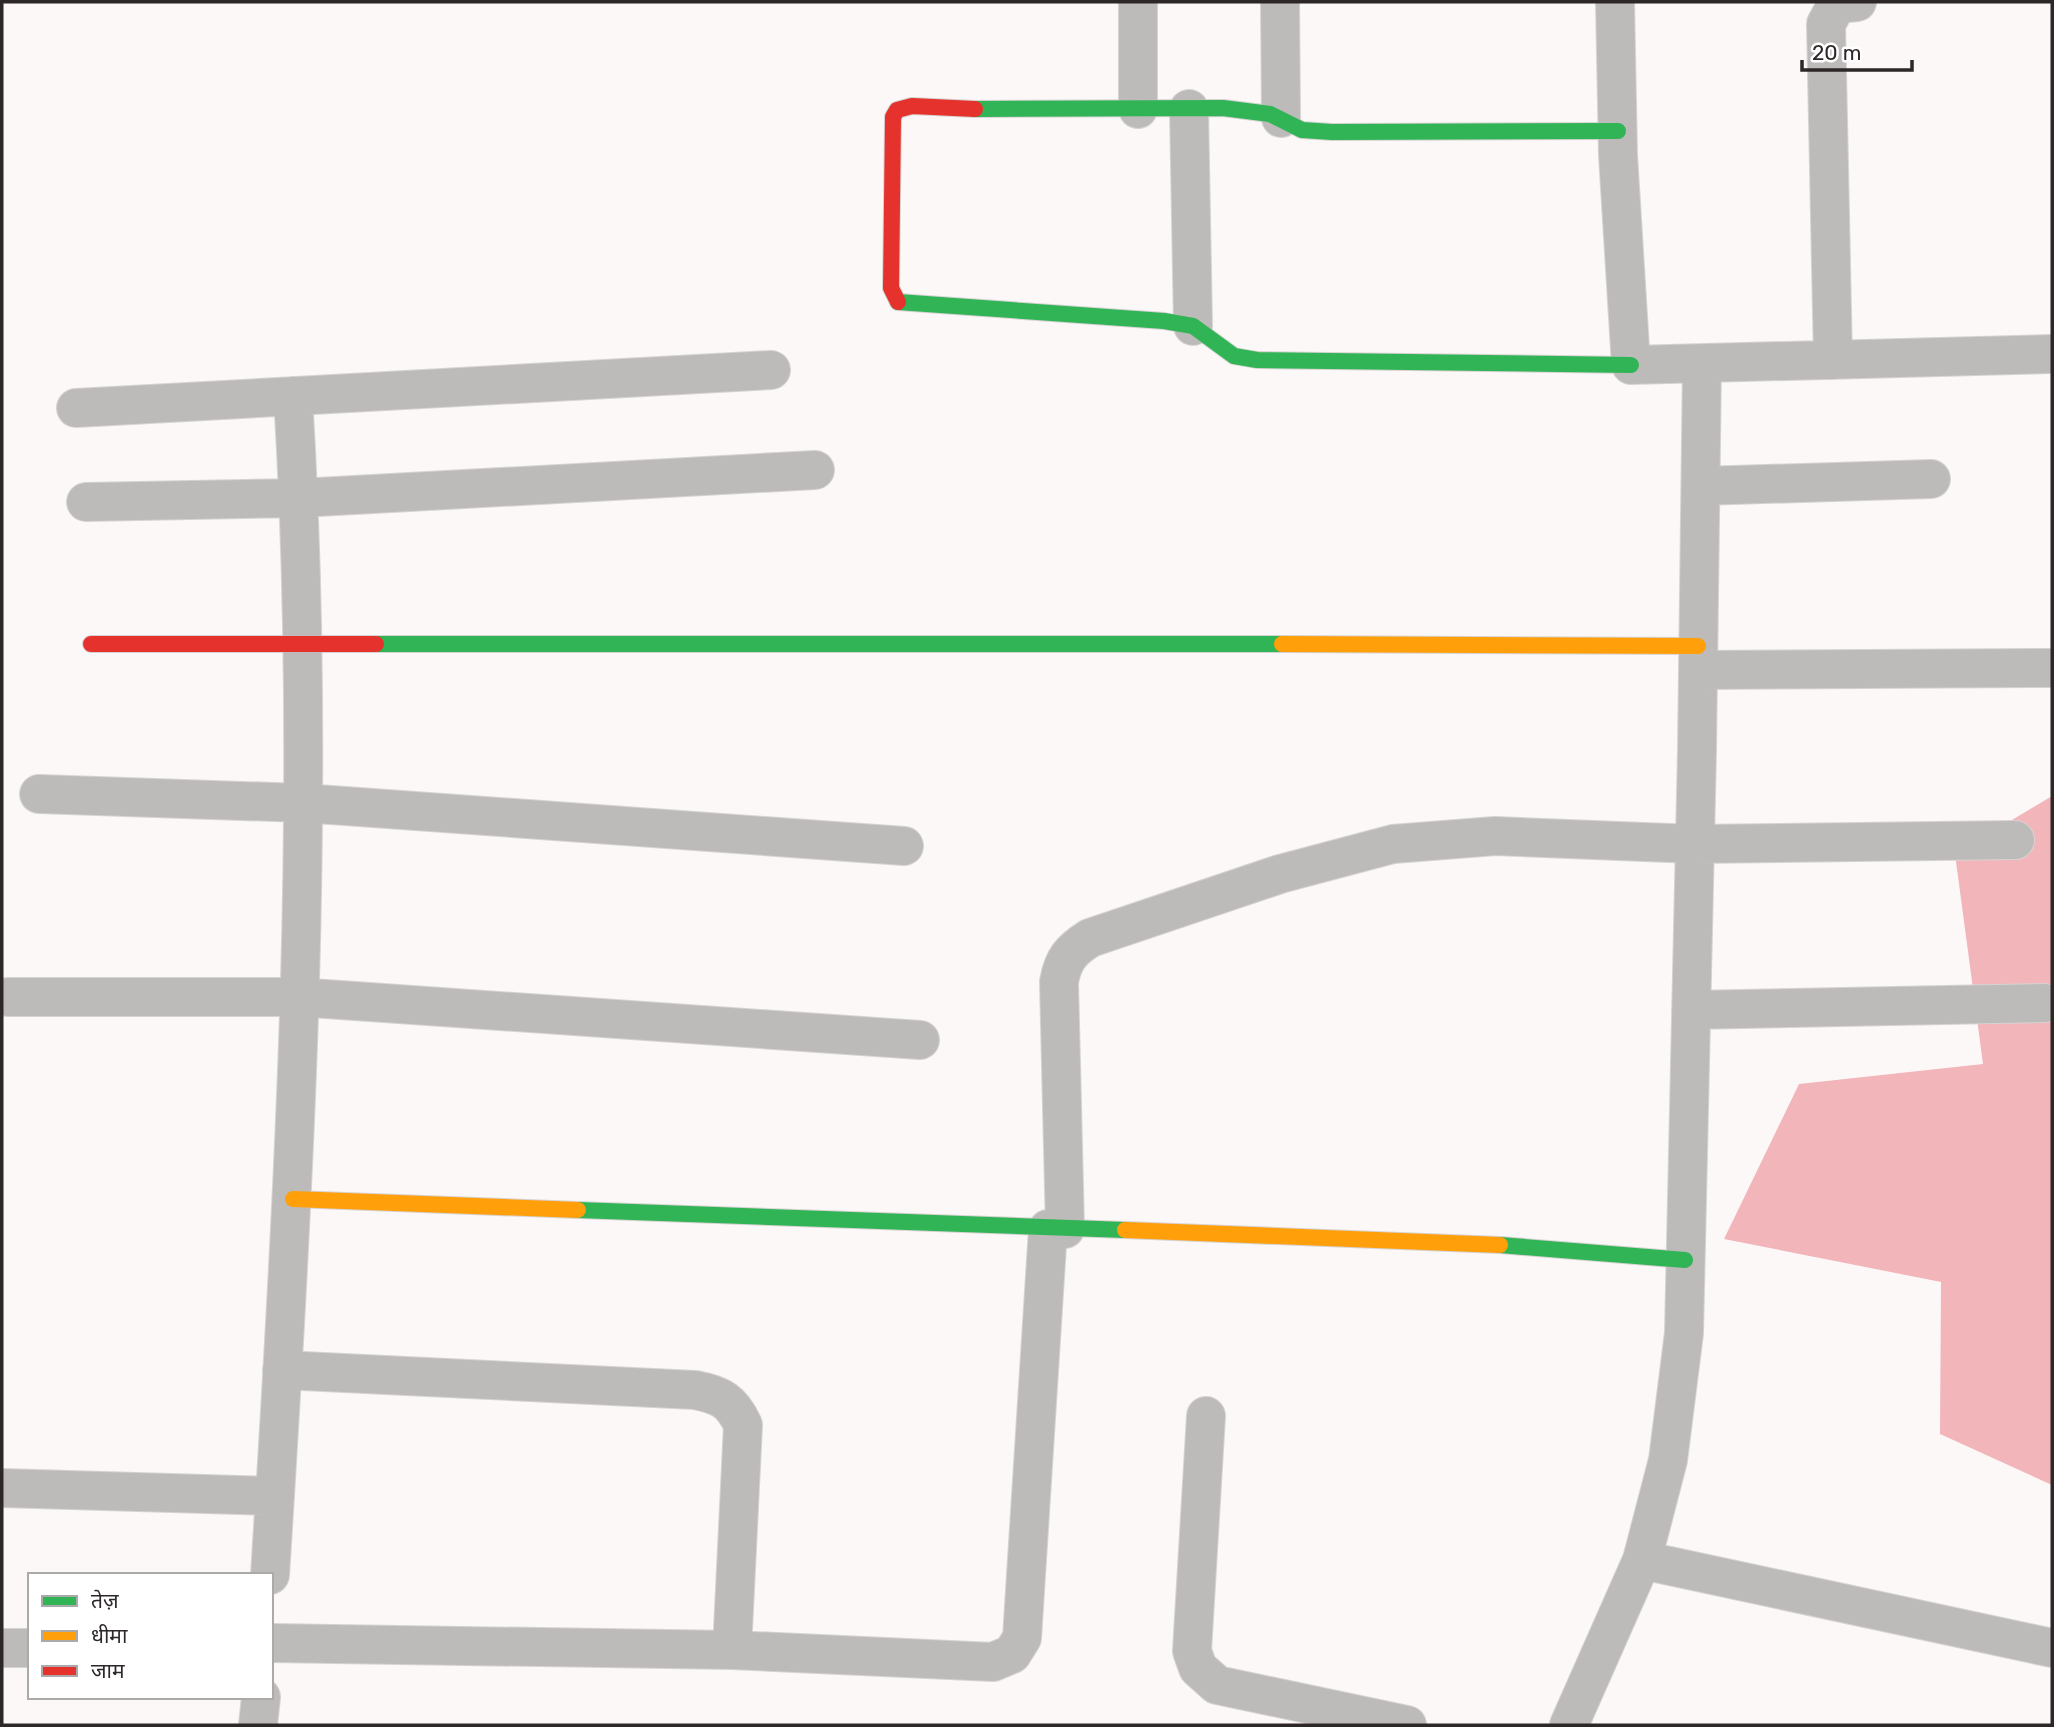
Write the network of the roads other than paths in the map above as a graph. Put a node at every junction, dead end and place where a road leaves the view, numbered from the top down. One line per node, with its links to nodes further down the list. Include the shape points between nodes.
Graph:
1 (1138, 2): 5 (street)
2 (1280, 2): 7 (street)
3 (1615, 2): 8 (street)
4 (1857, 2): 11 (street, via 1837,4 1826,24)
5 (1138, 109): 6 (street); 9 (street, via 1022,111 912,106 897,110 891,131 891,288 895,301 904,305)
6 (1189, 109): 7 (street, via 1223,108); 9 (street)
7 (1282, 118): 8 (street, via 1302,130 1332,132)
8 (1618, 131): 13 (street)
9 (1192, 326): 13 (street, via 1234,356 1257,360)
10 (2052, 354): 11 (street)
11 (1833, 360): 12 (street)
12 (1702, 364): 13 (street); 19 (street)
13 (1631, 365)
14 (771, 370): 15 (street)
15 (293, 396): 16 (street); 20 (street)
16 (76, 408)
17 (815, 470): 20 (street)
18 (1931, 479): 19 (street)
19 (1700, 486): 24 (street)
20 (299, 498): 21 (street); 22 (street)
21 (86, 502)
22 (304, 643): 23 (street); 24 (street); 27 (street)
23 (91, 644)
24 (1698, 658): 25 (street); 29 (street)
25 (2052, 667)
26 (39, 794): 27 (street)
27 (303, 803): 30 (street); 32 (street)
28 (2015, 840): 29 (street)
29 (1695, 844): 34 (street); 37 (street, via 1495,836 1393,844 1280,874 1072,949 1059,982)
30 (904, 846)
31 (8, 997): 32 (street)
32 (297, 997): 35 (street); 36 (street)
33 (2044, 1003): 34 (street)
34 (1691, 1010): 38 (street)
35 (919, 1040)
36 (293, 1199): 37 (street); 39 (street)
37 (1056, 1229): 38 (street, via 1487,1244); 49 (street, via 1022,1638 1012,1654 993,1662)
38 (1685, 1260): 43 (street, via 1684,1333 1668,1460)
39 (282, 1370): 42 (street); 49 (street, via 695,1390 719,1395 734,1406 743,1426)
40 (1206, 1416): 51 (street, via 1192,1651 1198,1668 1217,1685)
41 (2, 1488): 42 (street)
42 (275, 1496): 44 (street)
43 (1642, 1560): 48 (street); 54 (street)
44 (270, 1573)
45 (273, 1643): 49 (street)
46 (28, 1647): 47 (street)
47 (2, 1648)
48 (2052, 1648)
49 (732, 1650)
50 (261, 1699): 52 (street)
51 (1353, 1720): 53 (street)
52 (258, 1725)
53 (1407, 1725)
54 (1569, 1725)

